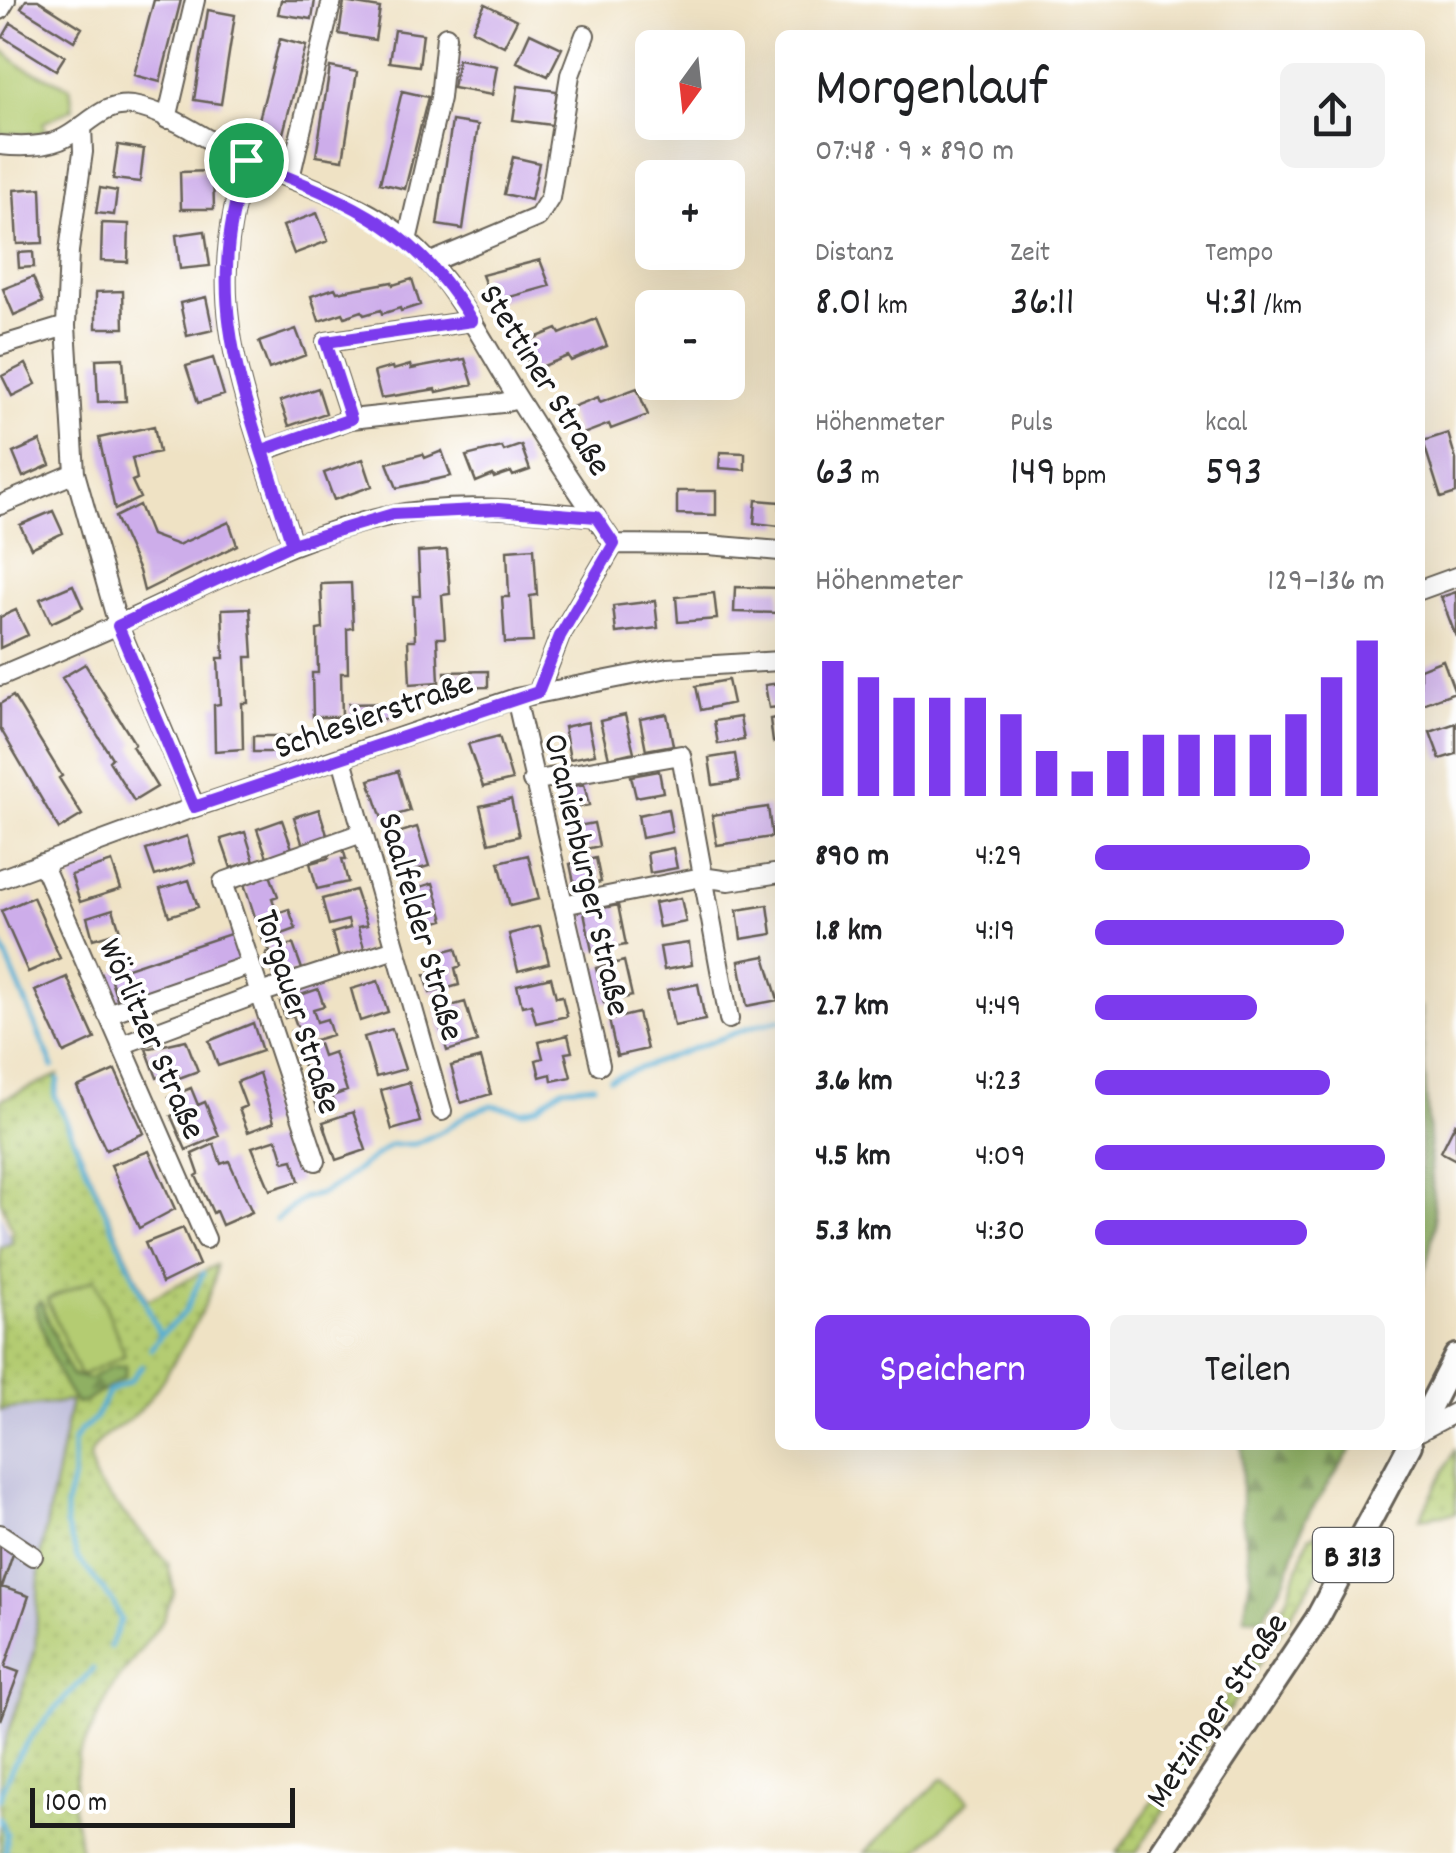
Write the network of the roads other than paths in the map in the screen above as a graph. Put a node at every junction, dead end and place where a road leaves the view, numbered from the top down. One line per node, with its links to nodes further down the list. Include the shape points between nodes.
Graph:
1 (6, 0): 4 (street)
2 (195, 0): 7 (street)
3 (332, 0): 11 (street)
4 (0, 10)
5 (585, 35): 13 (street, via 570,74 545,210)
6 (446, 36): 12 (street, via 440,98)
7 (168, 119): 8 (street, Stettiner Straße, via 120,106); 10 (street, Stettiner Straße)
8 (82, 126): 9 (street, Stettiner Straße, via 60,140); 15 (street)
9 (0, 145)
10 (246, 160): 11 (street, Stettiner Straße); 19 (street, via 230,239 228,313)
11 (290, 178): 12 (street, Stettiner Straße, via 341,199)
12 (408, 240): 13 (street, Stettiner Straße)
13 (429, 262): 14 (street, Stettiner Straße)
14 (472, 321): 17 (street, Stettiner Straße); 18 (street, via 326,342)
15 (66, 326): 16 (street); 20 (street)
16 (0, 346)
17 (518, 398): 18 (street); 22 (street, Stettiner Straße)
18 (351, 419): 19 (street)
19 (263, 450): 23 (street)
20 (75, 473): 21 (street); 28 (street)
21 (0, 505)
22 (596, 517): 23 (street, via 498,509 393,514); 24 (street, Stettiner Straße)
23 (292, 544): 28 (street)
24 (614, 544): 25 (street); 31 (street, via 560,636)
25 (775, 551)
26 (1456, 577): 27 (street)
27 (1425, 588)
28 (118, 626): 30 (street); 35 (street)
29 (775, 661): 31 (street, Schlesierstraße, via 668,668)
30 (0, 676)
31 (538, 692): 32 (street, Schlesierstraße)
32 (516, 698): 33 (street, Schlesierstraße); 34 (street, Oranienburger Straße)
33 (342, 760): 35 (street, Schlesierstraße); 36 (street, Saalfelder Straße)
34 (532, 781): 39 (street, via 682,755); 41 (street, Oranienburger Straße)
35 (194, 807): 37 (street, Schlesierstraße)
36 (362, 833): 42 (street, Saalfelder Straße); 43 (street, Torgauer Straße, via 223,882)
37 (42, 863): 40 (street, Schlesierstraße); 46 (street, Wörlitzer Straße)
38 (775, 874): 39 (street, via 729,881)
39 (702, 877): 41 (street); 48 (street)
40 (0, 880)
41 (563, 904): 50 (street, Oranienburger Straße)
42 (395, 949): 45 (street); 51 (street, Saalfelder Straße)
43 (250, 965): 44 (street); 45 (street, Torgauer Straße)
44 (180, 989): 46 (street); 47 (street)
45 (260, 994): 47 (street); 52 (street, Torgauer Straße)
46 (107, 1014): 49 (street, Wörlitzer Straße)
47 (191, 1019): 49 (street)
48 (728, 1019)
49 (121, 1045): 53 (street, Wörlitzer Straße)
50 (600, 1065)
51 (442, 1110)
52 (316, 1161)
53 (206, 1239)
54 (1455, 1358): 56 (main road)
55 (1456, 1412): 57 (street)
56 (1425, 1418)
57 (1425, 1426)
58 (1407, 1450): 61 (main road, Metzinger Straße / B 313, via 1317,1619)
59 (0, 1534): 60 (street)
60 (32, 1556)
61 (1161, 1853)

